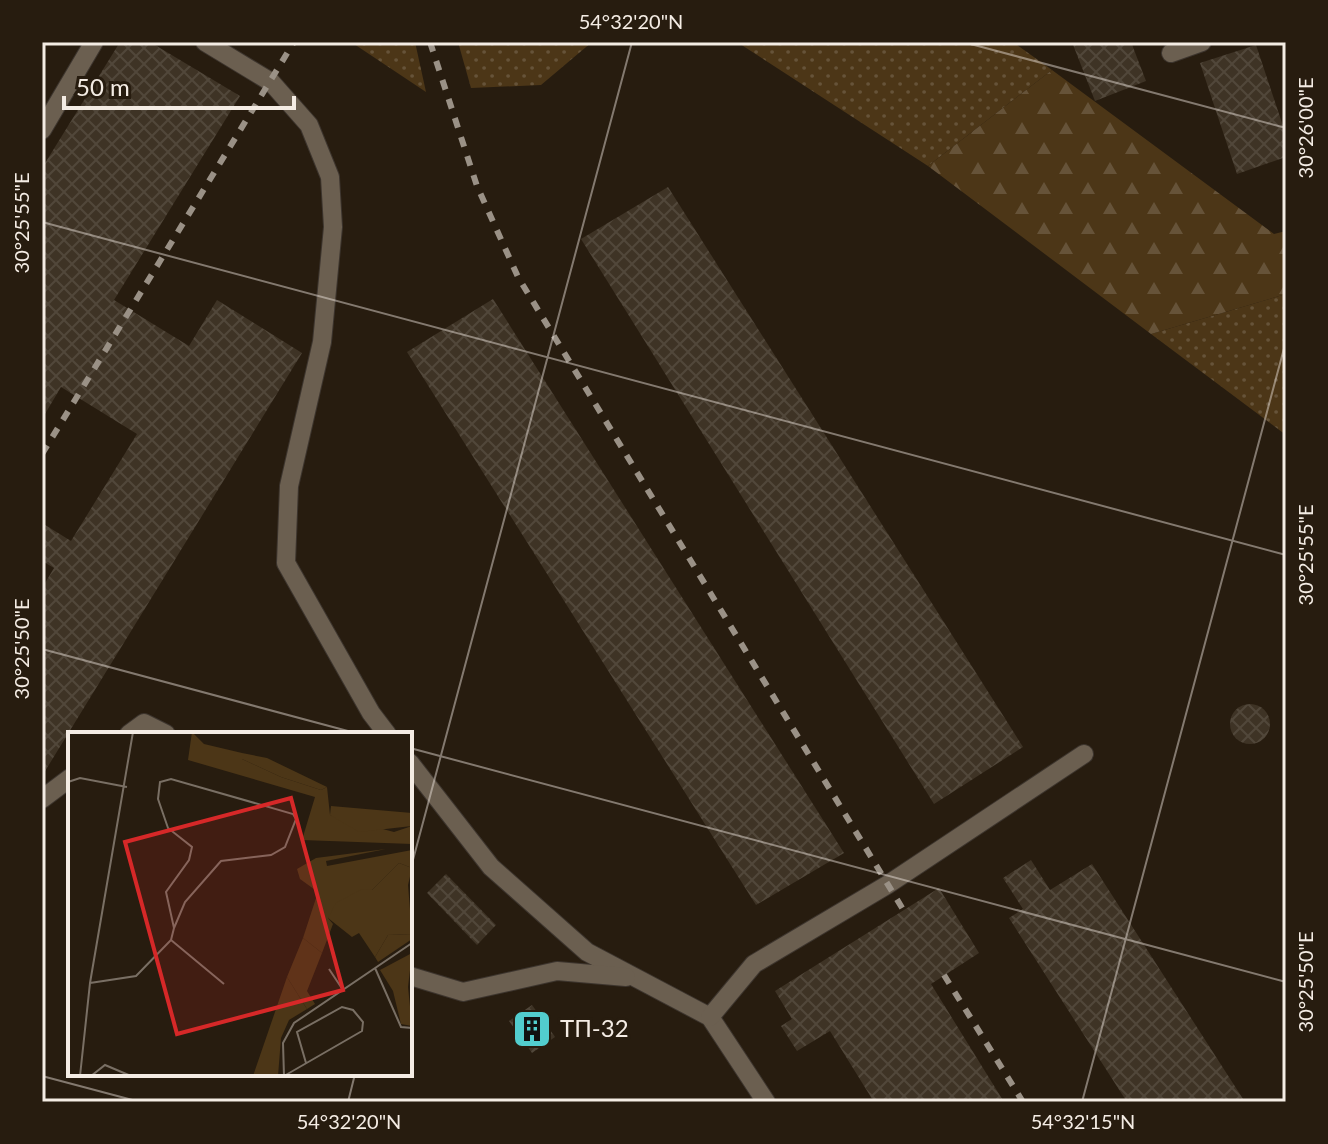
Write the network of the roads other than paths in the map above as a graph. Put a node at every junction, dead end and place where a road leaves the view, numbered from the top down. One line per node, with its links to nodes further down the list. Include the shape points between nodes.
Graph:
1 (94, 42): 5 (lane)
2 (205, 42): 8 (lane, via 271,82 309,125 330,177 333,227 322,342 289,486 286,563)
3 (1202, 42): 4 (lane)
4 (1171, 53)
5 (42, 130)
6 (132, 732): 7 (lane, via 144,723)
7 (162, 732)
8 (385, 732)
9 (1084, 754): 15 (lane, via 887,885 754,964)
10 (412, 766): 14 (lane, via 491,867 587,952)
11 (68, 780): 12 (lane)
12 (42, 799)
13 (412, 977): 14 (lane, via 463,992 557,971)
14 (637, 978): 15 (lane)
15 (710, 1017): 16 (lane)
16 (766, 1102)

